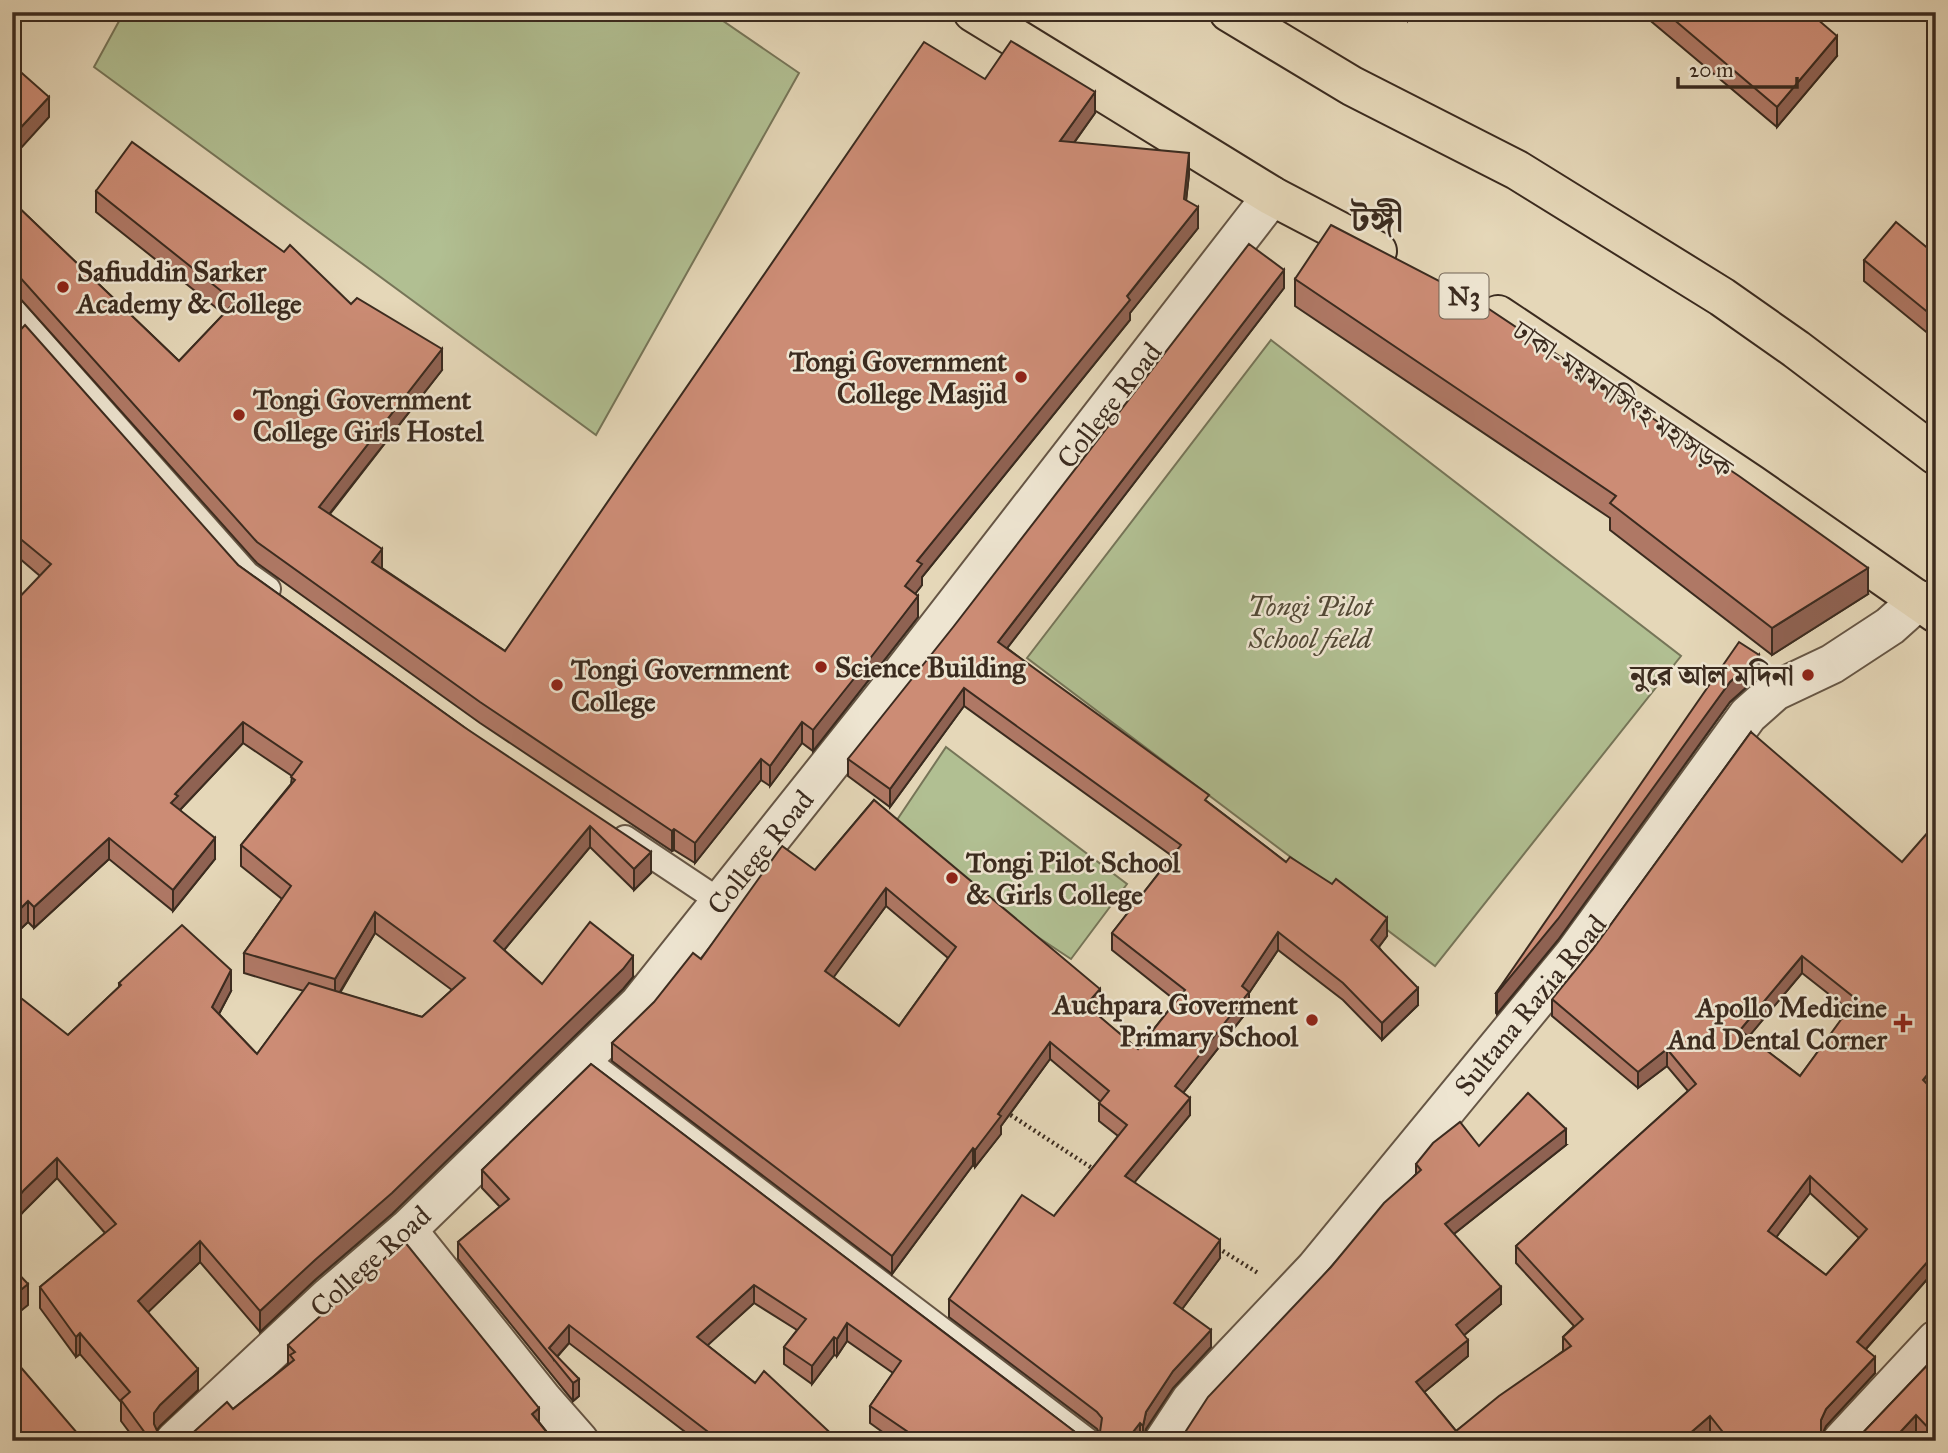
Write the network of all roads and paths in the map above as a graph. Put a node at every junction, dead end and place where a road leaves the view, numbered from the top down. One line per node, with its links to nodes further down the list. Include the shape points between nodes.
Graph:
1 (973, 12): 3 (highway, N3)
2 (1228, 12): 7 (highway, via 1352,86 1517,170 1711,290)
3 (1272, 196): 4 (highway, N3); 11 (street, College Road)
4 (1402, 264)
5 (1473, 301): 9 (highway, ঢাকা-ময়মনসিংহ মহাসড়ক / N3, via 1751,484)
6 (12, 309): 8 (lane, via 247,574)
7 (1936, 456)
8 (292, 606)
9 (1927, 607): 17 (street, Sultana Razia Road, via 1832,664 1775,691 1748,715 1575,953)
10 (608, 826): 11 (lane)
11 (721, 902): 12 (street, College Road, via 639,1004)
12 (584, 1058): 15 (street, College Road); 21 (lane)
13 (1003, 1110): 14 (path)
14 (1105, 1175)
15 (407, 1230): 19 (street, College Road); 20 (street)
16 (1210, 1242): 17 (path)
17 (1292, 1294): 22 (street, Sultana Razia Road, via 1191,1400)
18 (1936, 1340): 23 (street)
19 (176, 1441)
20 (579, 1441)
21 (1088, 1441)
22 (1164, 1441)
23 (1842, 1441)

